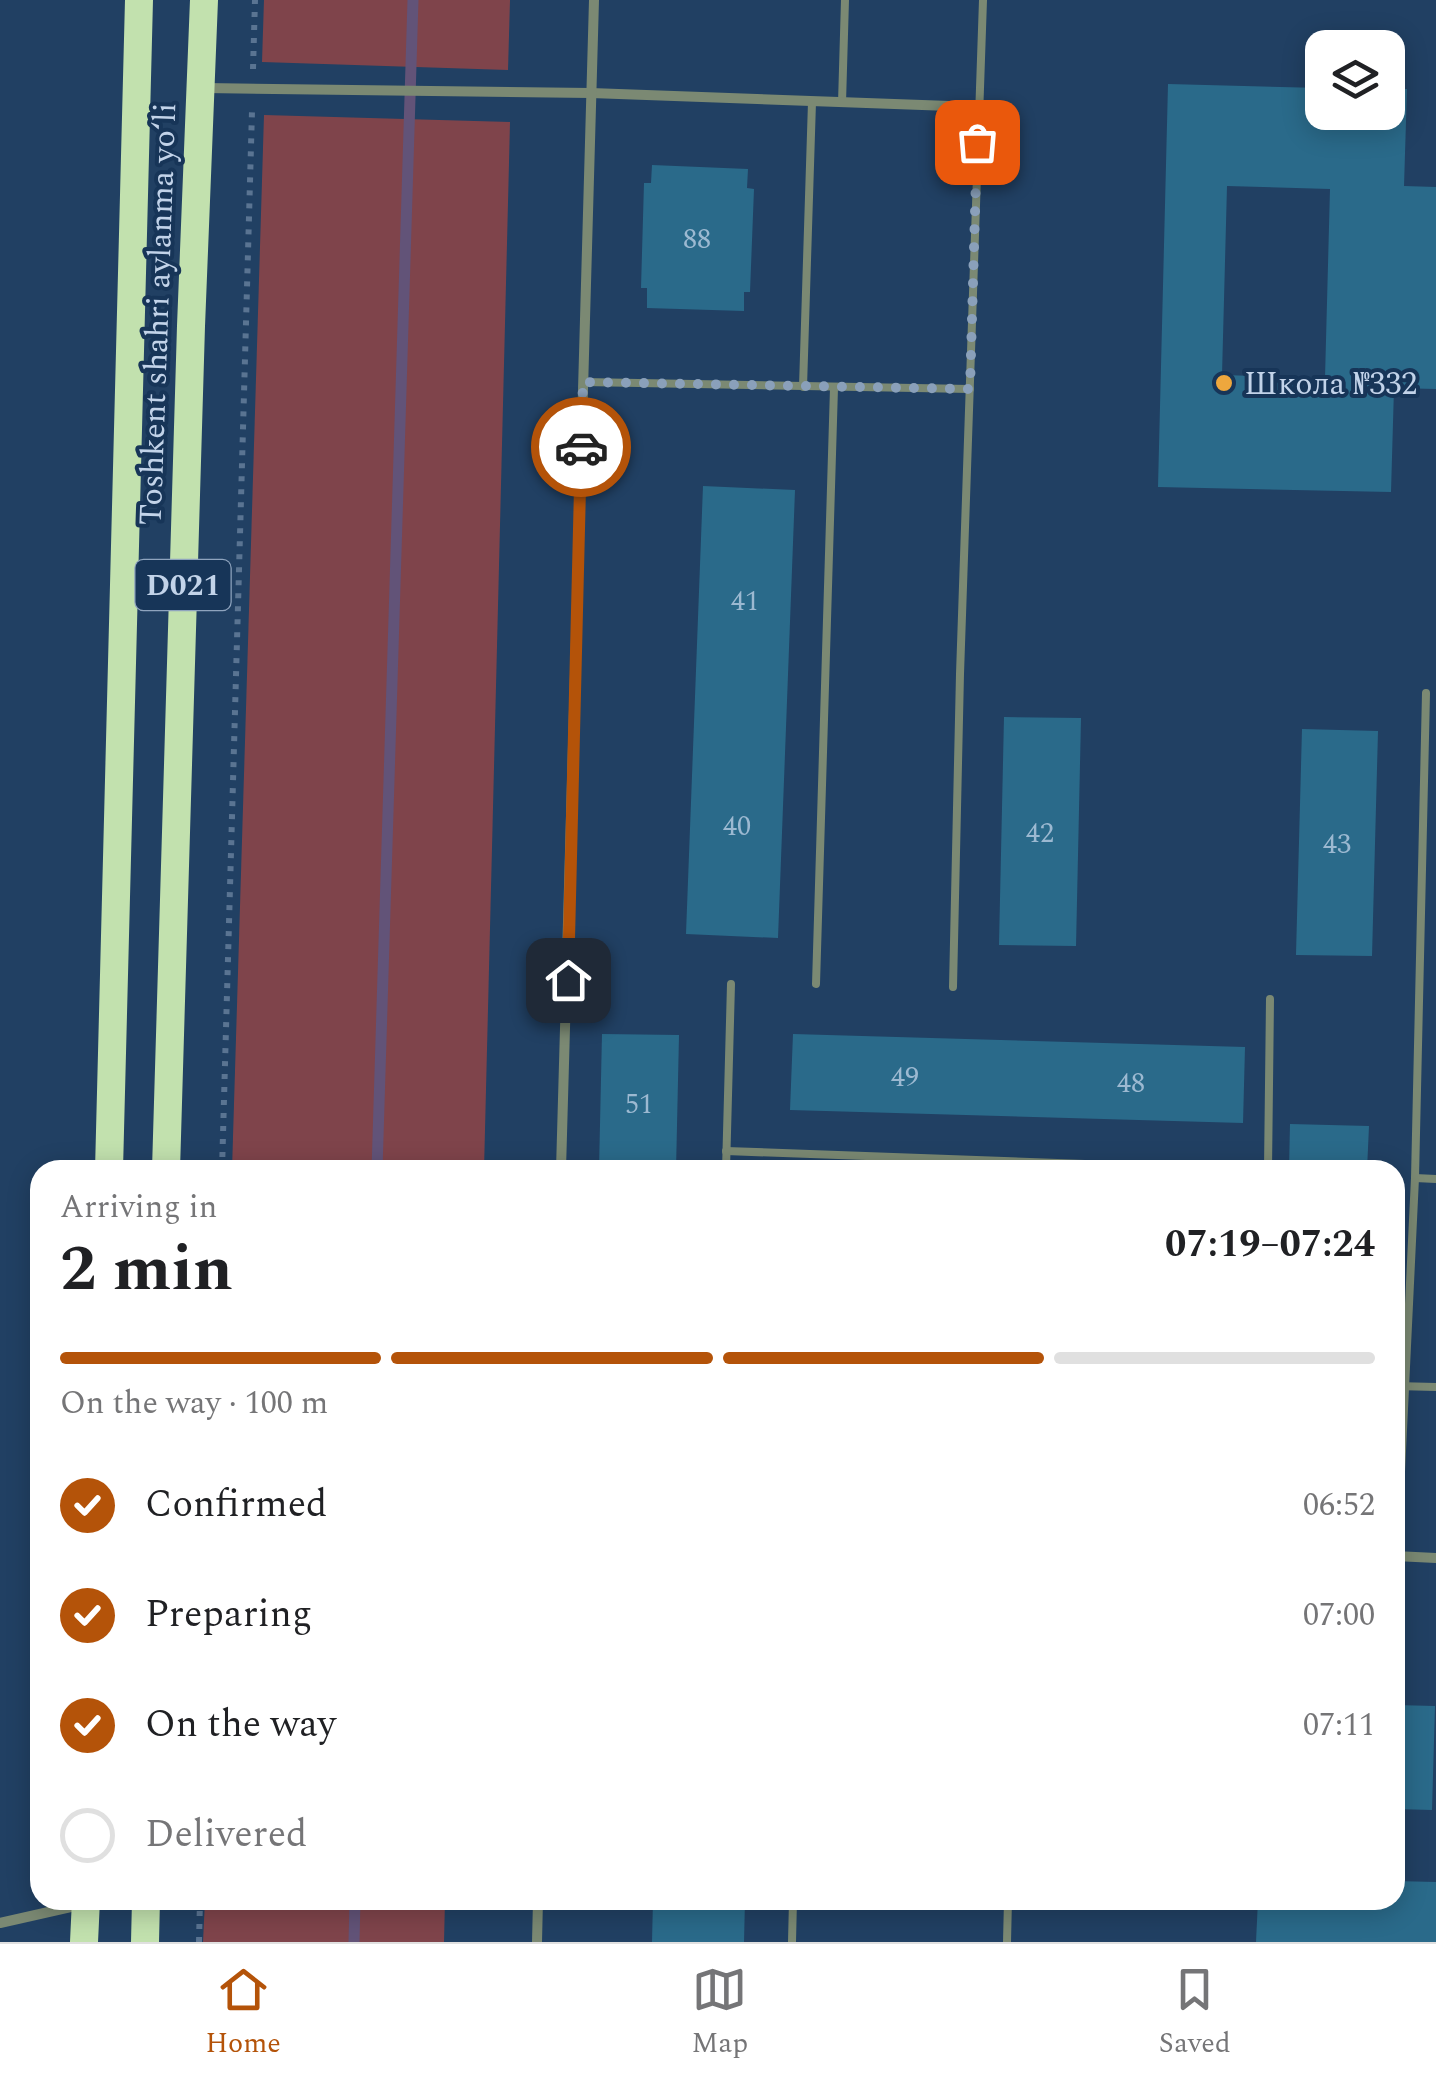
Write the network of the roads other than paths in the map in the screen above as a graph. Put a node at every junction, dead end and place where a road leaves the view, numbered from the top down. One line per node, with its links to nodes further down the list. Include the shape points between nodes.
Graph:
1 (139, 0): 21 (highway, Toshkent shahri aylanma yoʻli / D021)
2 (204, 0): 6 (highway, Toshkent shahri aylanma yoʻli / D021)
3 (594, 0): 7 (street)
4 (845, 0): 9 (lane)
5 (983, 0): 10 (lane)
6 (200, 88): 7 (street); 22 (highway, Toshkent shahri aylanma yoʻli / D021)
7 (591, 93): 8 (street); 11 (street)
8 (812, 102): 9 (street); 12 (lane)
9 (842, 103): 10 (street)
10 (978, 106): 14 (lane)
11 (583, 382): 12 (lane); 23 (street)
12 (803, 387): 13 (lane)
13 (834, 388): 14 (lane); 17 (lane)
14 (970, 389): 18 (lane)
15 (1426, 693): 27 (lane)
16 (731, 984): 20 (lane)
17 (816, 984)
18 (953, 988)
19 (1270, 999): 26 (lane)
20 (726, 1151): 24 (lane); 25 (lane)
21 (108, 1160)
22 (166, 1160)
23 (561, 1160)
24 (726, 1160)
25 (975, 1160)
26 (1268, 1160)
27 (1414, 1178): 28 (lane); 29 (lane)
28 (1436, 1179)
29 (1405, 1303)
30 (1405, 1386): 31 (lane)
31 (1436, 1386)
32 (1405, 1556): 33 (street)
33 (1436, 1558)
34 (53, 1910): 40 (street)
35 (86, 1910): 41 (highway)
36 (146, 1910): 42 (highway)
37 (538, 1910): 43 (street)
38 (794, 1910): 44 (lane)
39 (1008, 1910): 45 (lane)
40 (0, 1923)
41 (84, 1942)
42 (145, 1942)
43 (537, 1942)
44 (792, 1942)
45 (1007, 1942)

